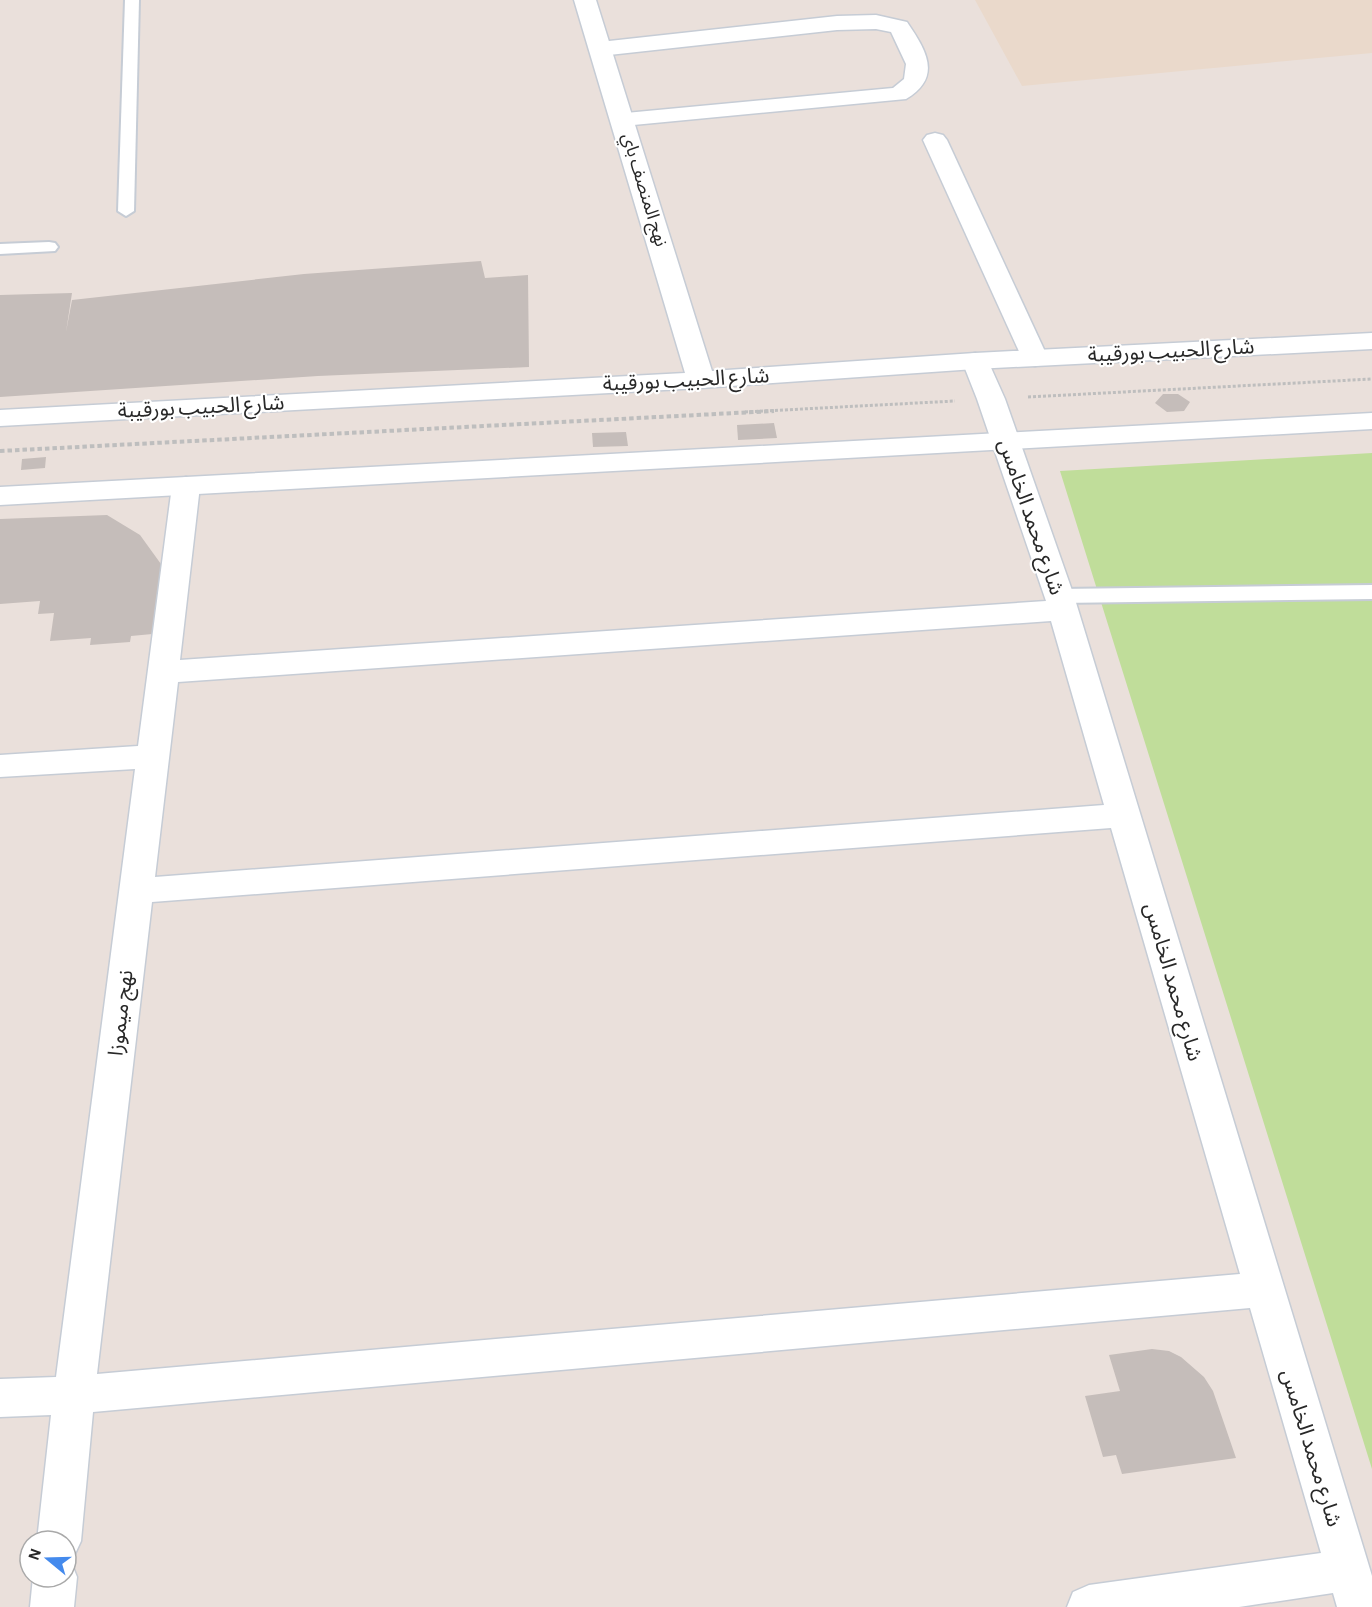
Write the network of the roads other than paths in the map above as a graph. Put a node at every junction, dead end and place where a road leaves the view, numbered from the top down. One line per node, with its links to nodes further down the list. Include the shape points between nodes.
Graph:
1 (132, 0): 6 (lane)
2 (585, 0): 3 (street, نهج المنصف باي)
3 (600, 49): 4 (street, نهج المنصف باي); 4 (street, via 837,22 876,22 899,27 919,72 908,90 898,94)
4 (623, 119): 12 (street, نهج المنصف باي)
5 (935, 140): 10 (street)
6 (126, 211)
7 (49, 247): 8 (lane)
8 (0, 249)
9 (1372, 341): 10 (street, شارع الحبيب بورقيبة)
10 (1035, 358): 11 (street, شارع الحبيب بورقيبة)
11 (975, 361): 12 (street, شارع الحبيب بورقيبة); 15 (street, شارع محمد الخامس)
12 (701, 380): 13 (street, شارع الحبيب بورقيبة)
13 (0, 418)
14 (1372, 421): 15 (street)
15 (1005, 441): 16 (street); 19 (street, شارع محمد الخامس)
16 (186, 486): 17 (street); 20 (street, نهج ميموزا)
17 (0, 496)
18 (1372, 592): 19 (lane)
19 (1061, 603): 20 (street); 23 (street, شارع محمد الخامس)
20 (164, 672): 21 (street, نهج ميموزا)
21 (152, 756): 22 (street); 24 (street, نهج ميموزا)
22 (0, 766)
23 (1124, 815): 24 (street); 25 (street, شارع محمد الخامس)
24 (135, 891): 26 (street, نهج ميموزا)
25 (1264, 1289): 26 (street); 30 (street, شارع محمد الخامس)
26 (74, 1395): 27 (street); 28 (street, نهج ميموزا)
27 (0, 1398)
28 (60, 1529)
29 (54, 1589): 31 (street)
30 (1353, 1589): 32 (street)
31 (52, 1607)
32 (1089, 1607)

